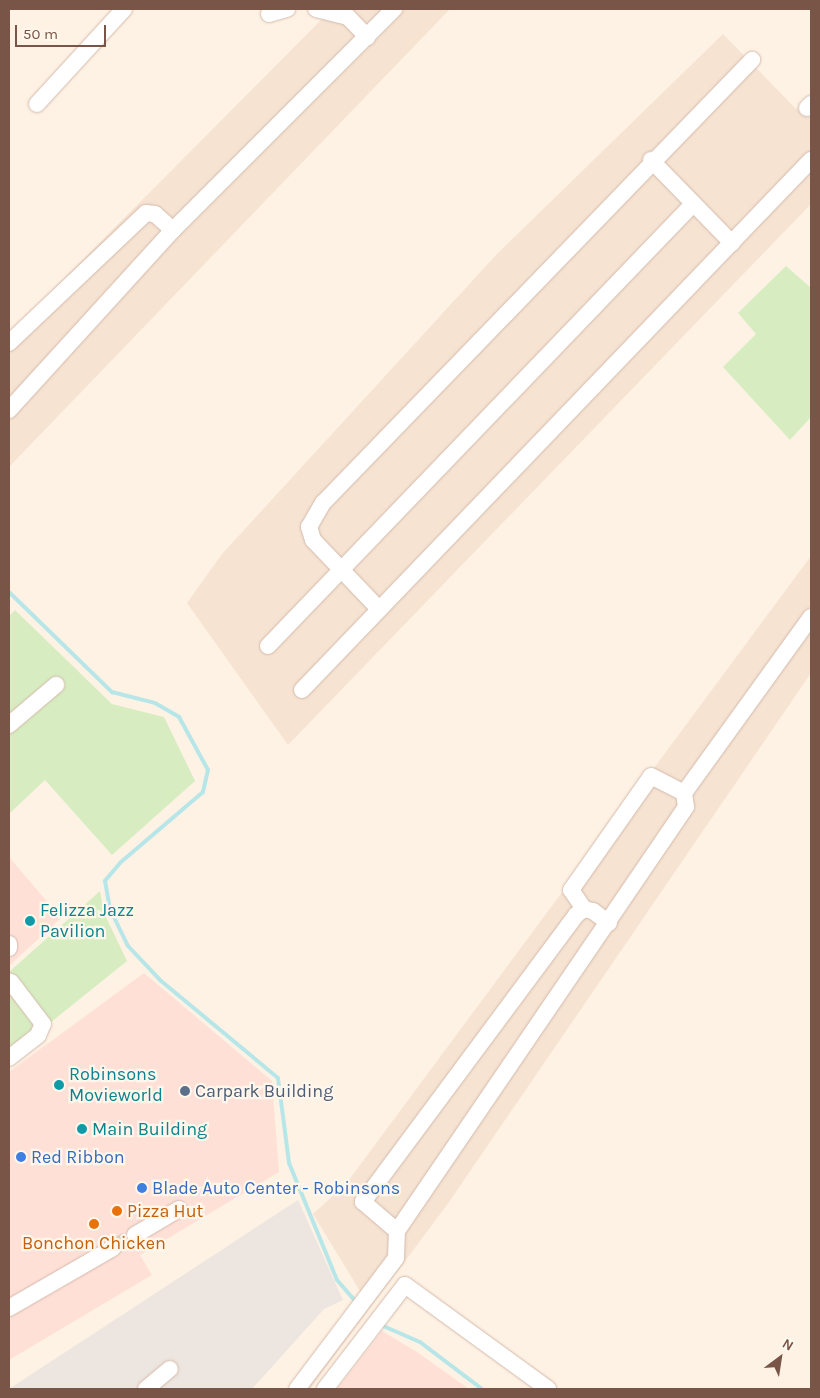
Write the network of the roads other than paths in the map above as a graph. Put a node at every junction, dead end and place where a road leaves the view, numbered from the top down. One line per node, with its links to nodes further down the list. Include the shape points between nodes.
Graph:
1 (124, 9): 8 (street)
2 (288, 9): 5 (street)
3 (316, 9): 6 (street, via 348,18)
4 (394, 9): 6 (street)
5 (269, 14)
6 (367, 37): 12 (street)
7 (752, 60): 9 (street)
8 (37, 104)
9 (651, 160): 11 (street); 16 (street, via 323,503 309,528 313,540)
10 (811, 160): 13 (street)
11 (693, 204): 13 (street); 16 (street)
12 (173, 230): 14 (street, via 155,214 146,213); 15 (street)
13 (732, 243): 17 (street)
14 (9, 343)
15 (9, 410)
16 (343, 572): 17 (street); 19 (street)
17 (378, 608): 21 (street)
18 (811, 617): 23 (street)
19 (268, 646)
20 (56, 685): 22 (street)
21 (302, 690)
22 (9, 725)
23 (684, 792): 24 (street, via 650,776 572,890); 25 (street, via 686,807)
24 (584, 908): 25 (street); 31 (street, via 363,1202)
25 (609, 923): 31 (street)
26 (9, 944): 27 (street)
27 (9, 948)
28 (11, 982): 29 (street, via 43,1024 38,1035)
29 (9, 1058)
30 (179, 1209): 32 (street)
31 (397, 1231): 37 (street, via 396,1258 370,1297)
32 (135, 1235)
33 (113, 1248): 34 (street)
34 (9, 1308)
35 (170, 1369): 36 (street)
36 (146, 1389)
37 (297, 1389)
38 (325, 1389): 39 (street, via 405,1285)
39 (548, 1389)

